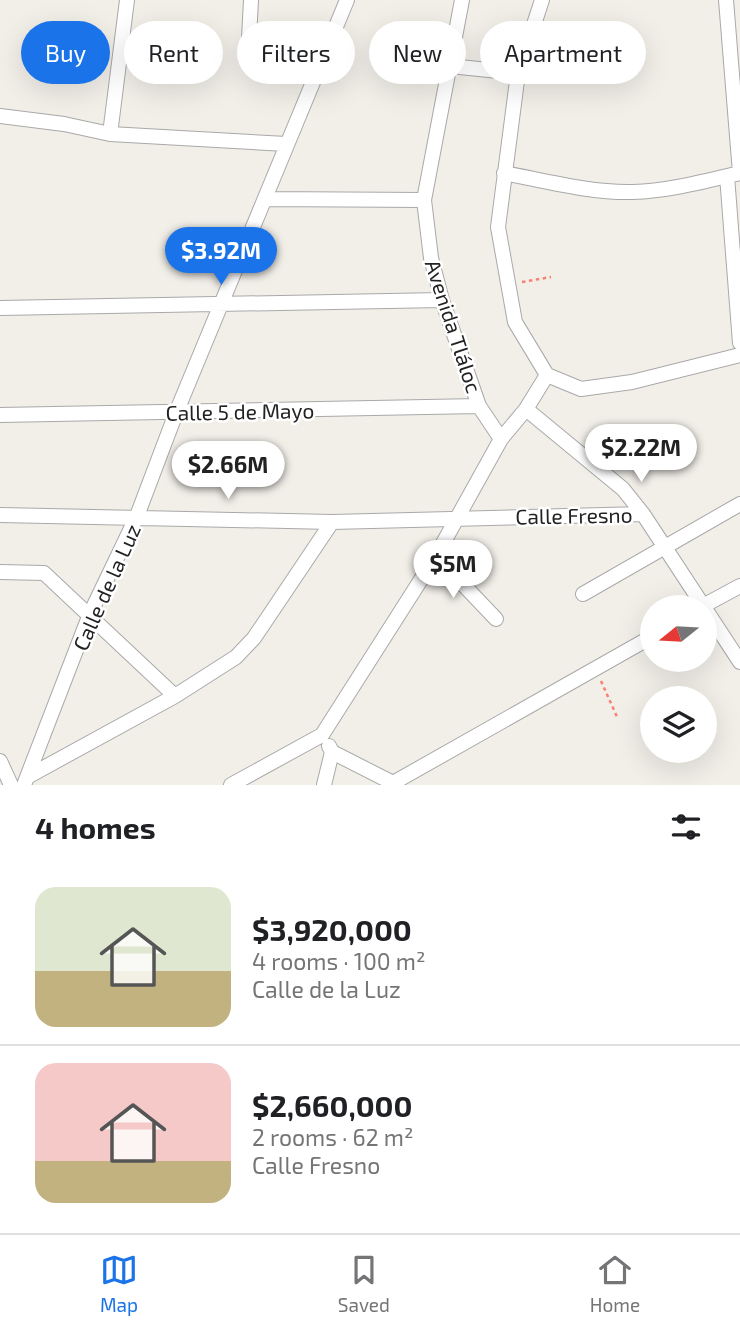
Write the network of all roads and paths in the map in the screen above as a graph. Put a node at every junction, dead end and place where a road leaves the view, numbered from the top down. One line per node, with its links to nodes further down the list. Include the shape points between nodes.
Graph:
1 (127, 0): 15 (street)
2 (251, 0): 7 (street)
3 (347, 0): 8 (street, Calle de la Luz)
4 (462, 0): 9 (street, Avenida Tláloc)
5 (542, 0): 10 (street)
6 (726, 0): 18 (street)
7 (250, 21)
8 (338, 21)
9 (458, 21)
10 (535, 21)
11 (311, 84): 16 (street, Calle de la Luz)
12 (447, 84): 20 (street, Avenida Tláloc)
13 (516, 84): 17 (street)
14 (0, 116): 15 (street)
15 (110, 134): 16 (street)
16 (286, 144): 19 (street, Calle de la Luz)
17 (504, 173): 18 (street, via 632,192); 22 (street, via 498,227)
18 (736, 174): 26 (street)
19 (265, 199): 20 (street); 24 (street, Calle de la Luz)
20 (424, 200): 23 (street, Avenida Tláloc, via 430,258)
21 (551, 277): 22 (path)
22 (508, 284): 28 (street, via 515,322)
23 (442, 300): 24 (street); 29 (street, Avenida Tláloc)
24 (221, 304): 25 (street); 31 (street, Calle de la Luz)
25 (0, 308)
26 (740, 343)
27 (740, 355): 28 (street, via 632,382 581,388)
28 (547, 375): 30 (street)
29 (480, 406): 31 (street, Calle 5 de Mayo); 33 (street, Avenida Tláloc)
30 (526, 409): 33 (street); 35 (street, via 623,489)
31 (176, 413): 32 (street, Calle 5 de Mayo); 37 (street, Calle de la Luz)
32 (0, 415)
33 (501, 439): 38 (street)
34 (740, 504): 40 (street)
35 (643, 514): 38 (street, Calle Fresno); 40 (street)
36 (0, 515): 37 (street, Calle Fresno)
37 (137, 516): 39 (street, Calle Fresno); 47 (street, Calle de la Luz)
38 (457, 517): 39 (street, Calle Fresno); 41 (street)
39 (332, 522): 54 (street, via 254,638 236,657)
40 (666, 547): 44 (street); 45 (street)
41 (436, 556): 48 (street); 56 (street)
42 (0, 572): 47 (street, via 44,573)
43 (740, 586): 46 (street)
44 (583, 594)
45 (696, 595)
46 (718, 598)
47 (90, 614): 54 (street); 59 (street, Calle de la Luz)
48 (496, 620)
49 (718, 624): 51 (street)
50 (640, 643): 53 (street)
51 (734, 643): 52 (street)
52 (740, 662)
53 (595, 668): 55 (path); 60 (street)
54 (175, 696): 59 (street)
55 (618, 719)
56 (322, 735): 57 (street); 62 (street)
57 (332, 752): 60 (street); 63 (street)
58 (0, 761): 61 (street)
59 (26, 781)
60 (394, 784)
61 (11, 785)
62 (231, 785)
63 (324, 785)

